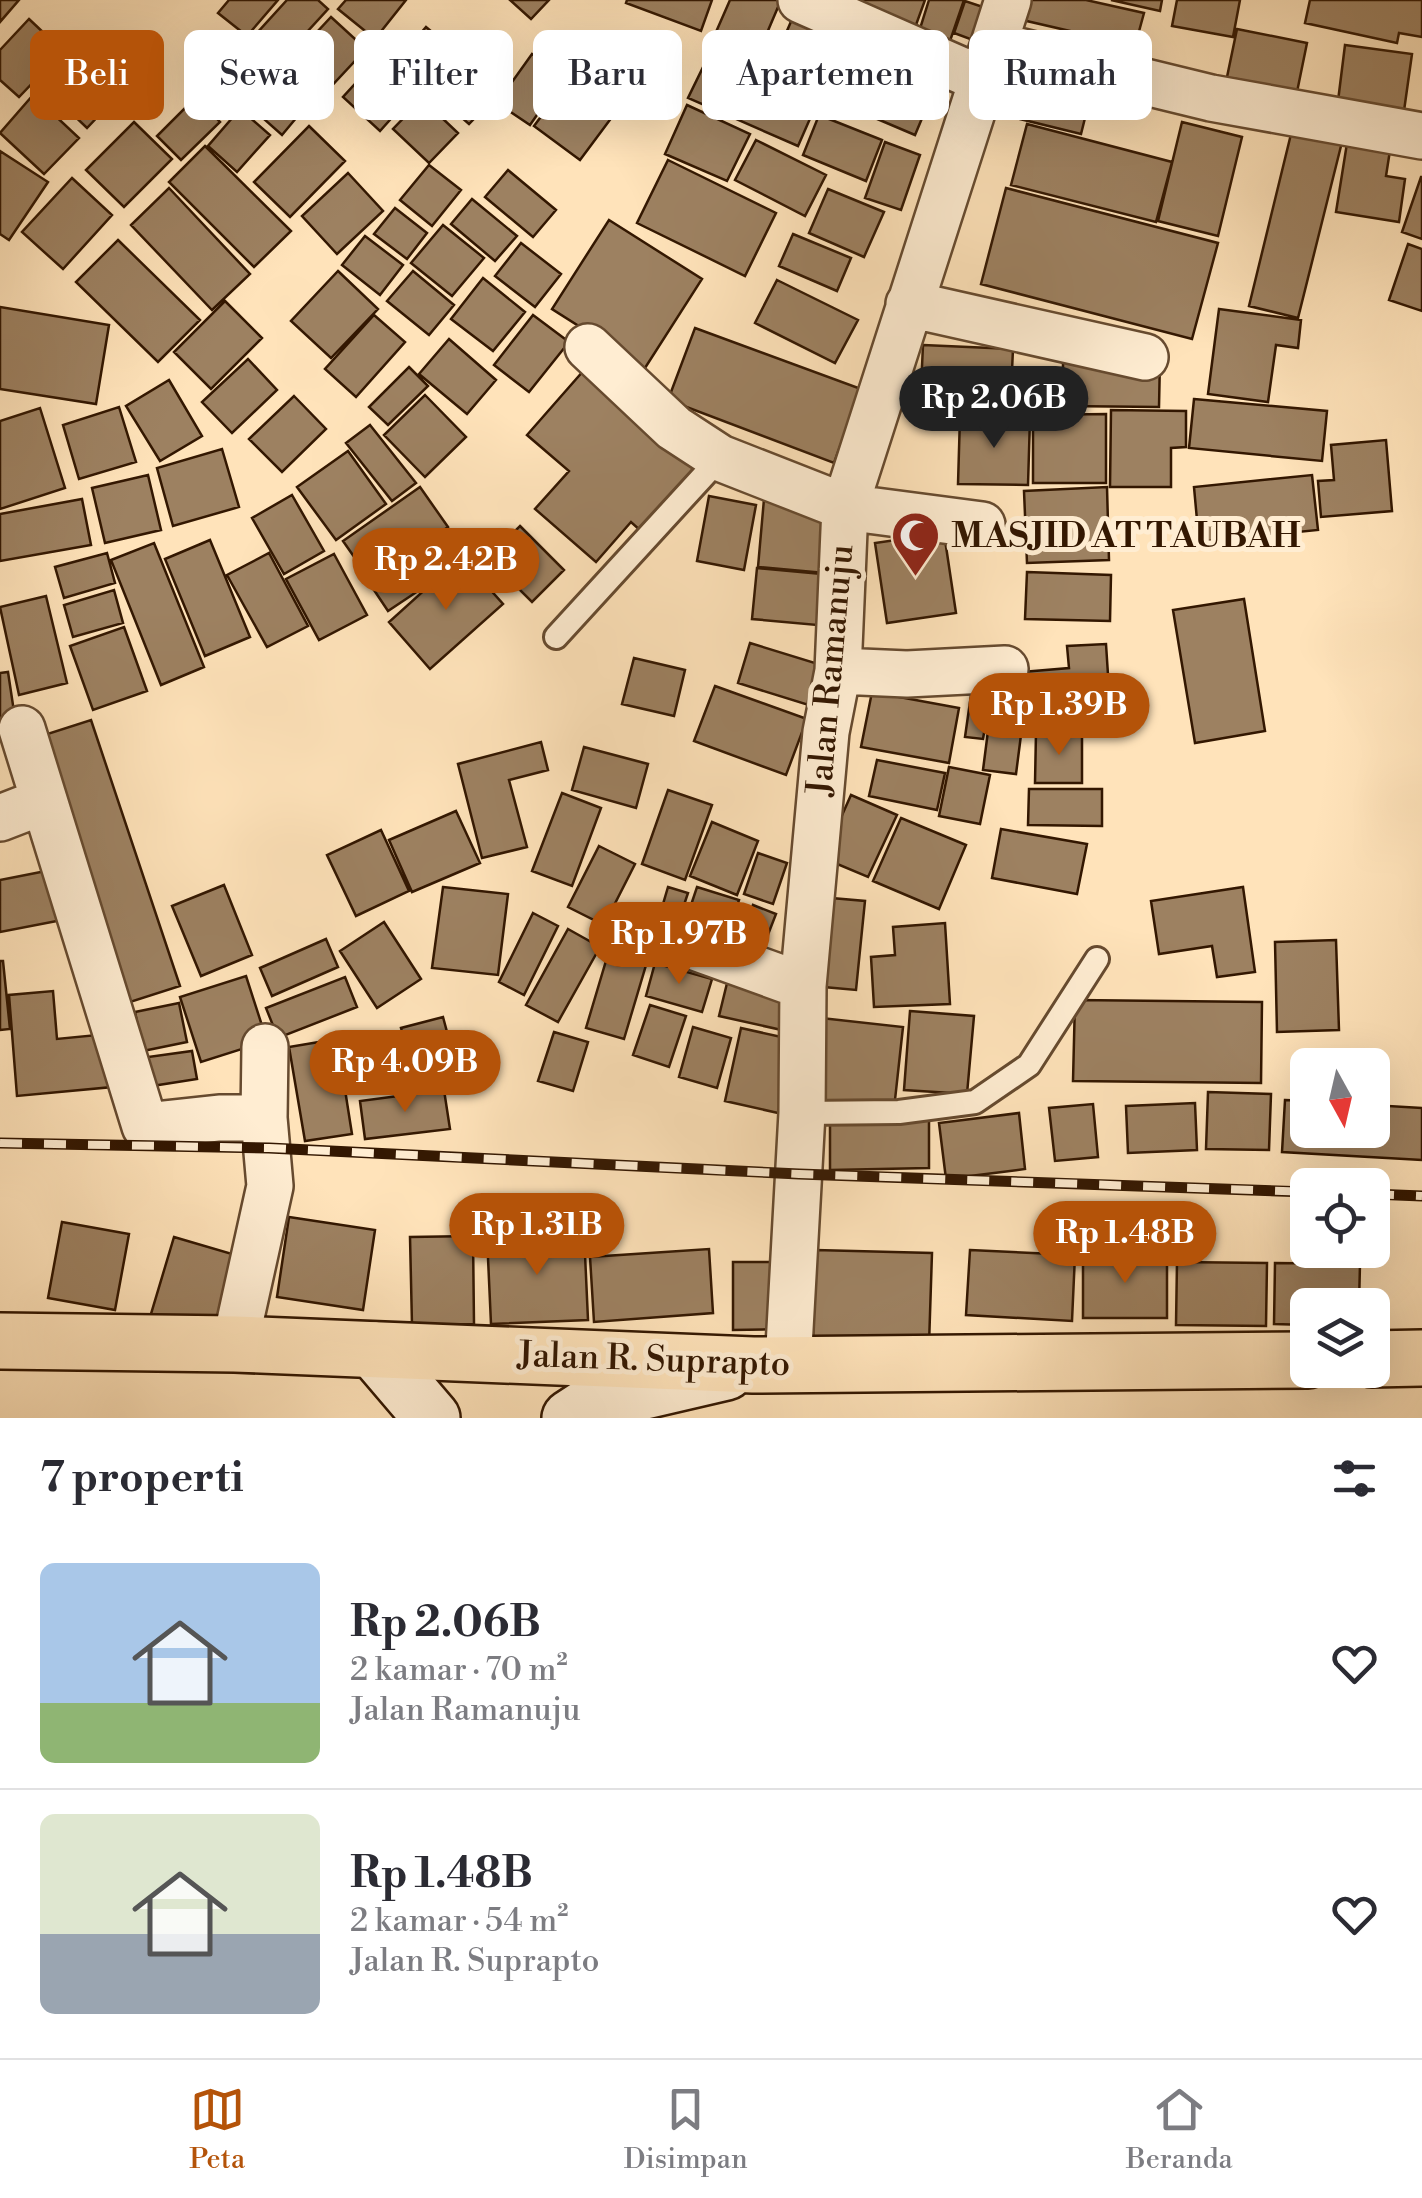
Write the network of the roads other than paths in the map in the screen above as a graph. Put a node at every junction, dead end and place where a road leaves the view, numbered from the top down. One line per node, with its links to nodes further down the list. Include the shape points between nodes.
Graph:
1 (801, 0): 4 (street)
2 (1008, 0): 3 (street, Jalan Ramanuju)
3 (998, 30)
4 (969, 56)
5 (1152, 88): 7 (street)
6 (969, 119): 8 (street, Jalan Ramanuju)
7 (1422, 136)
8 (908, 304): 10 (street); 12 (street, Jalan Ramanuju)
9 (588, 347): 11 (street, via 674,428)
10 (1145, 358)
11 (720, 458): 12 (street); 14 (lane)
12 (844, 507): 13 (street); 16 (street, Jalan Ramanuju)
13 (982, 525)
14 (556, 637)
15 (1004, 670): 16 (street)
16 (838, 671): 22 (street, Jalan Ramanuju, via 826,732)
17 (22, 729): 18 (street)
18 (44, 801): 19 (street); 25 (street, via 144,1126)
19 (0, 818)
20 (622, 942): 22 (street, via 645,929)
21 (1096, 959): 24 (lane, via 1029,1065 975,1102)
22 (803, 986): 24 (street, Jalan Ramanuju)
23 (264, 1047): 25 (street)
24 (802, 1114): 32 (street, Jalan Ramanuju)
25 (264, 1118): 27 (street, via 270,1186)
26 (0, 1341): 27 (highway, Jalan R. Suprapto)
27 (235, 1344): 28 (highway, Jalan R. Suprapto)
28 (374, 1350): 32 (highway, Jalan R. Suprapto); 33 (street)
29 (1422, 1358): 30 (highway)
30 (1390, 1359)
31 (1290, 1360): 32 (highway, Jalan R. Suprapto)
32 (771, 1365): 34 (street, via 593,1403)
33 (432, 1418)
34 (570, 1418)

